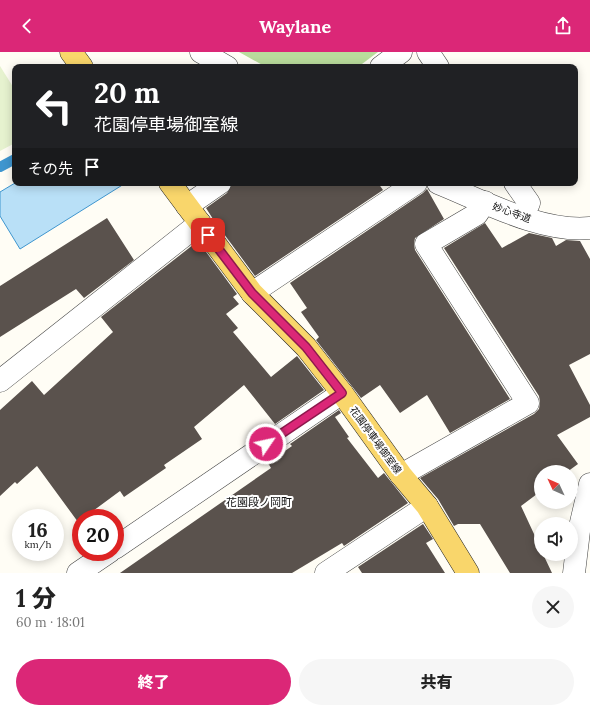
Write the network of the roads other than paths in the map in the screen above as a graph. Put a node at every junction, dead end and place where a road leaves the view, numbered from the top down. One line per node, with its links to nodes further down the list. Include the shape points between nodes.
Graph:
1 (71, 52): 5 (main road)
2 (201, 52): 6 (street)
3 (401, 52): 7 (street)
4 (428, 52): 8 (street)
5 (80, 64)
6 (222, 64)
7 (385, 64)
8 (436, 64)
9 (172, 186): 15 (main road, 花園停車場御室線)
10 (216, 186): 15 (street)
11 (412, 186): 19 (street)
12 (445, 186): 14 (street, 妙心寺道)
13 (517, 186): 16 (street, via 529,203)
14 (485, 202): 16 (street, 妙心寺道); 22 (street, via 477,214 426,244 528,402)
15 (187, 206): 17 (main road, 花園停車場御室線)
16 (522, 217): 18 (street, 妙心寺道, via 558,226)
17 (200, 223): 19 (main road, 花園停車場御室線); 20 (street)
18 (590, 228)
19 (252, 293): 21 (main road, 花園停車場御室線, via 306,347)
20 (0, 381)
21 (342, 393): 22 (main road, 花園停車場御室線); 25 (street)
22 (401, 475): 24 (main road, 花園停車場御室線)
23 (590, 484): 30 (street, via 578,531)
24 (427, 506): 28 (street); 29 (main road, 花園停車場御室線)
25 (124, 542)
26 (96, 561): 27 (street)
27 (78, 573)
28 (326, 573)
29 (468, 573)
30 (574, 573)

